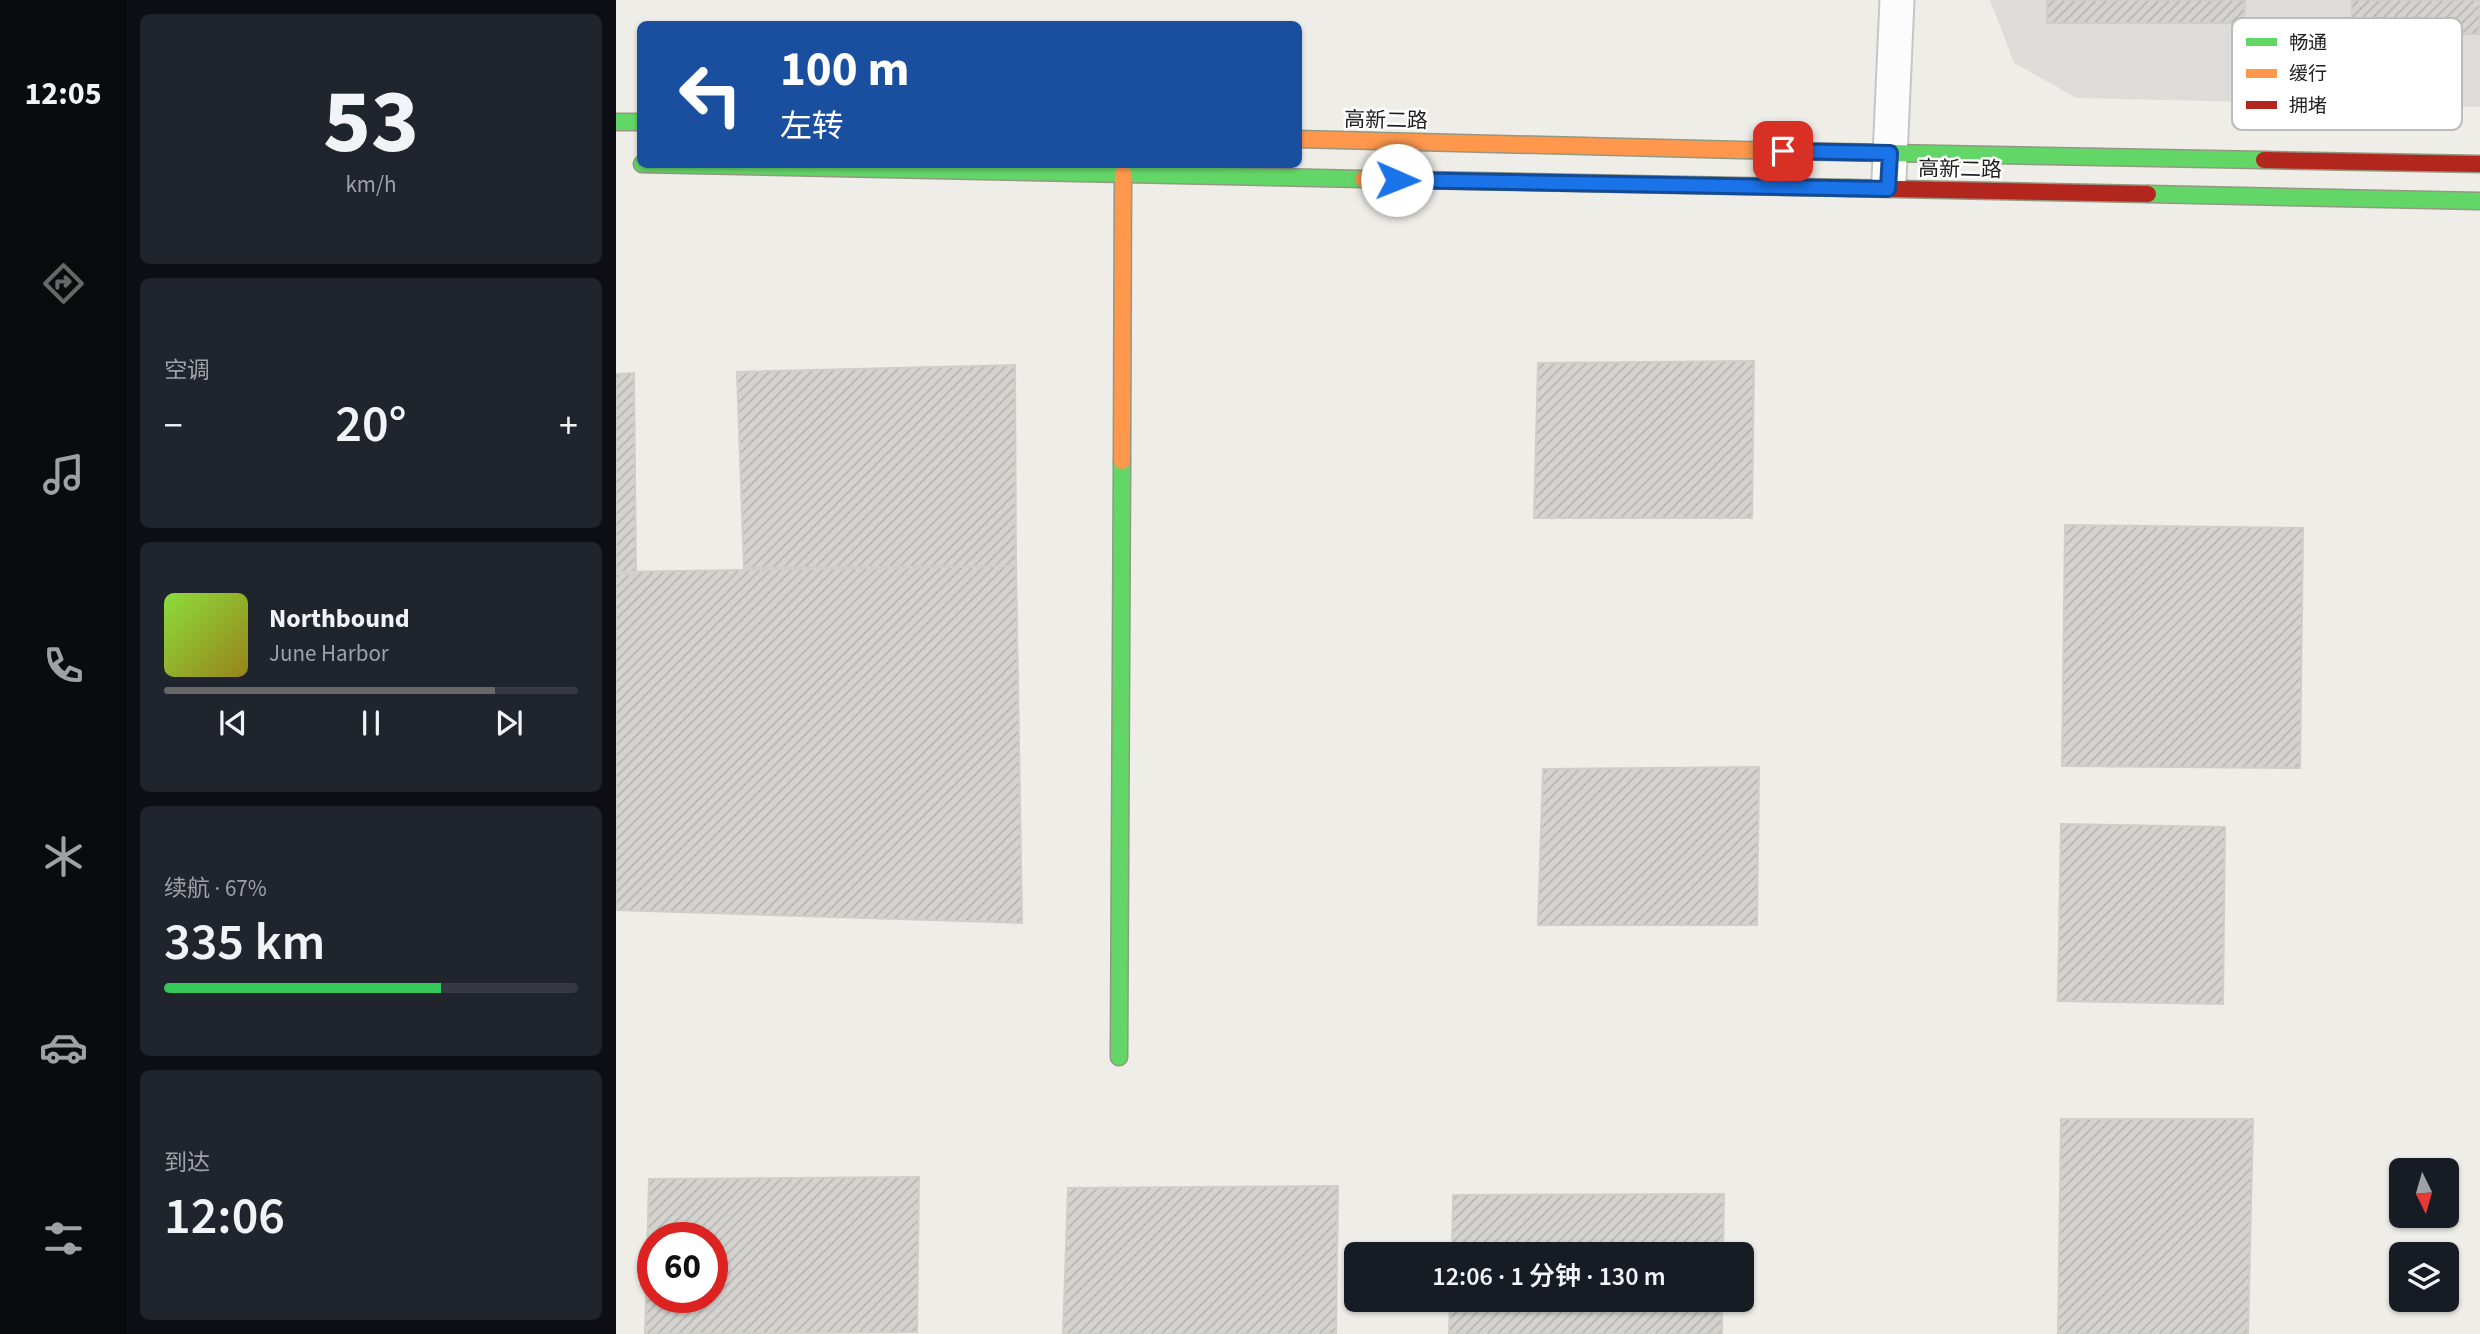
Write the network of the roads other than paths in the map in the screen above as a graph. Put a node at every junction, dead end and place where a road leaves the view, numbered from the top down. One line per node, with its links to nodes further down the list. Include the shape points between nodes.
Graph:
1 (1897, 0): 5 (street)
2 (616, 122): 3 (main road)
3 (637, 122)
4 (1302, 139): 5 (main road, 高新二路)
5 (1890, 153): 6 (main road, 高新二路); 9 (street)
6 (2480, 164)
7 (832, 168): 8 (main road, 高新二路)
8 (1124, 174): 9 (main road, 高新二路); 11 (main road)
9 (1888, 189): 10 (main road, 高新二路)
10 (2480, 201)
11 (1119, 1057)

